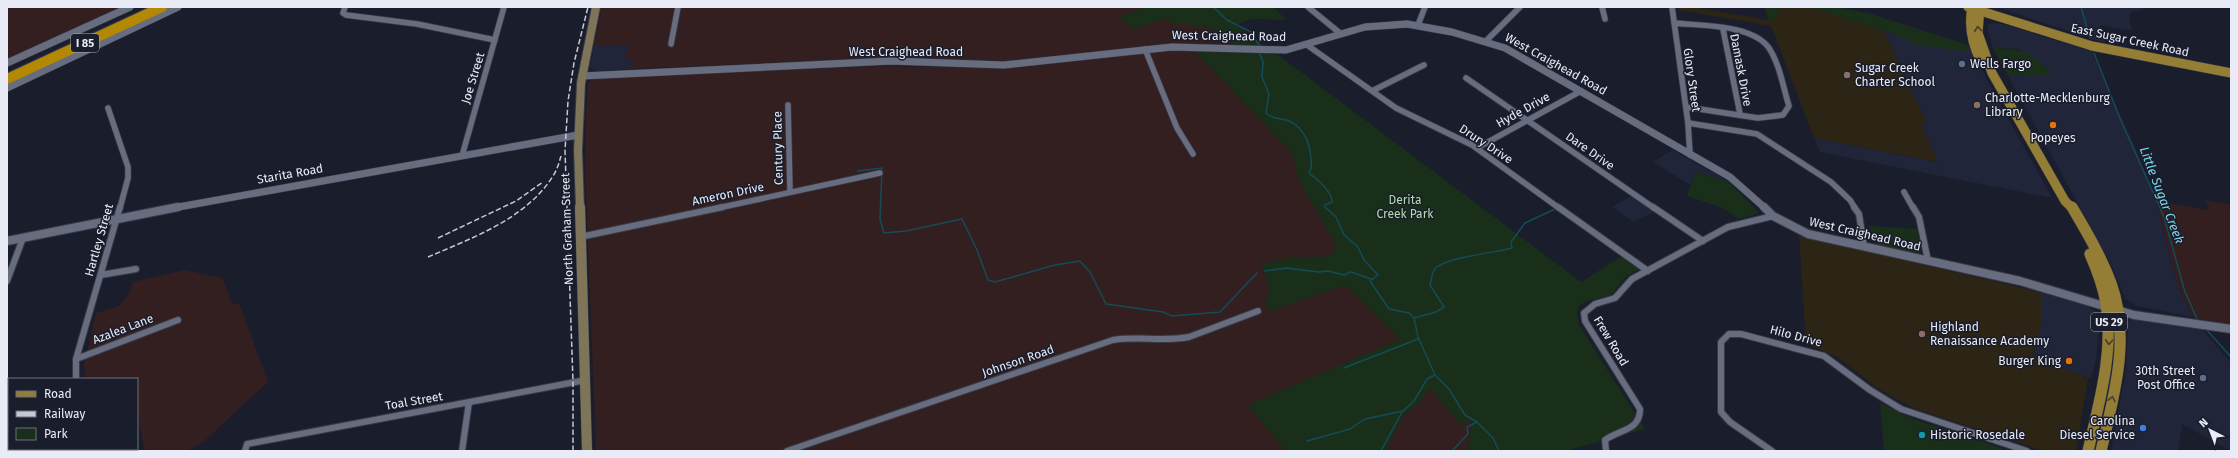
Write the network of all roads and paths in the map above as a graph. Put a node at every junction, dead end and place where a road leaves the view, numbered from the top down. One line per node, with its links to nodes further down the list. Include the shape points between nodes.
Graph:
1 (130, 7): 25 (street)
2 (146, 7): 27 (highway, I 85)
3 (162, 7): 31 (highway, I 85)
4 (178, 7): 32 (street)
5 (345, 7): 20 (street, via 344,14 417,24)
6 (504, 7): 20 (street, Joe Street)
7 (596, 7): 29 (main road, North Graham Street)
8 (678, 7): 22 (street)
9 (1308, 7): 19 (street)
10 (1426, 7): 17 (street)
11 (1520, 7): 21 (street)
12 (1602, 7): 15 (street)
13 (1672, 7): 16 (street, Glory Street)
14 (1974, 8): 28 (main road, East Sugar Creek Road, via 2092,46); 61 (main road, US 29, via 1970,21 1972,42 1985,69 1992,73 2065,201 2064,205)
15 (1605, 19)
16 (1674, 23): 18 (street); 36 (street, Glory Street)
17 (1418, 25): 19 (street, West Craighead Road, via 1379,24); 21 (street, West Craighead Road)
18 (1723, 29): 38 (street, Damask Drive); 38 (street, via 1753,35 1764,42 1769,49 1789,106 1788,111 1776,117)
19 (1341, 34): 23 (street, West Craighead Road)
20 (495, 40): 45 (street, Joe Street)
21 (1486, 41): 34 (street, West Craighead Road, via 1524,58)
22 (671, 44)
23 (1307, 45): 24 (street, West Craighead Road, via 1271,50 1186,46); 33 (street, Drury Drive)
24 (1145, 49): 29 (street, West Craighead Road, via 1004,65 891,61); 43 (street, via 1176,128)
25 (7, 63)
26 (1424, 65): 33 (street)
27 (7, 71)
28 (2231, 73)
29 (582, 76): 41 (main road, North Graham Street)
30 (1466, 78): 39 (street, Dare Drive)
31 (7, 79)
32 (7, 88)
33 (1372, 91): 42 (street, Drury Drive, via 1402,112)
34 (1580, 91): 39 (street, Hyde Drive); 44 (street, West Craighead Road)
35 (788, 105): 47 (street, Century Place)
36 (1686, 107): 38 (street); 40 (street, Glory Street)
37 (108, 108): 50 (street, Hartley Street, via 128,174)
38 (1740, 114)
39 (1527, 121): 42 (street, Hyde Drive); 54 (street, Dare Drive)
40 (1688, 123): 44 (street, Glory Street); 55 (street, via 1758,134 1830,182 1850,200 1859,214)
41 (578, 135): 45 (street, Starita Road); 51 (main road, North Graham Street)
42 (1476, 148): 58 (street, Drury Drive)
43 (1193, 154)
44 (1690, 155): 49 (street, West Craighead Road, via 1738,183)
45 (462, 156): 50 (street, Starita Road)
46 (880, 173): 47 (street, Ameron Drive)
47 (790, 192): 51 (street, Ameron Drive)
48 (1904, 192): 56 (street, via 1919,217)
49 (1773, 216): 54 (street, Frew Road, via 1728,227); 55 (street, West Craighead Road, via 1808,234)
50 (116, 219): 52 (street, Starita Road); 59 (street, Hartley Street)
51 (580, 237): 67 (main road, North Graham Street)
52 (23, 238): 53 (street, Starita Road); 60 (street)
53 (7, 241)
54 (1703, 241): 58 (street, Frew Road)
55 (1864, 247): 56 (street, West Craighead Road)
56 (1928, 261): 61 (street, West Craighead Road, via 2020,281)
57 (136, 269): 59 (street)
58 (1648, 271): 73 (street, Frew Road, via 1632,279 1615,298 1588,307 1584,313 1585,321 1641,414 1634,426 1608,436 1605,440)
59 (101, 275): 65 (street, Hartley Street)
60 (7, 281)
61 (2113, 309): 64 (street, West Craighead Road, via 2134,315); 76 (main road, US 29, one-way to 76, via 2108,352); 77 (main road, US 29, one-way to 61, via 2120,349)
62 (1258, 311): 72 (street, Johnson Road, via 1189,338 1134,337 1113,340)
63 (178, 320): 65 (street, Azalea Lane)
64 (2231, 329)
65 (76, 359): 66 (street, Hartley Street)
66 (76, 378)
67 (586, 380): 68 (street, Toal Street); 71 (main road, North Graham Street)
68 (469, 402): 69 (street, Toal Street); 70 (street)
69 (246, 447)
70 (462, 451)
71 (587, 451)
72 (787, 451)
73 (1606, 451)
74 (1772, 451): 75 (street, Hilo Drive, via 1730,422 1722,412 1721,342 1724,336 1729,334 1741,334 1824,356 1874,393 1901,409)
75 (2027, 451)
76 (2088, 451)
77 (2101, 451)

